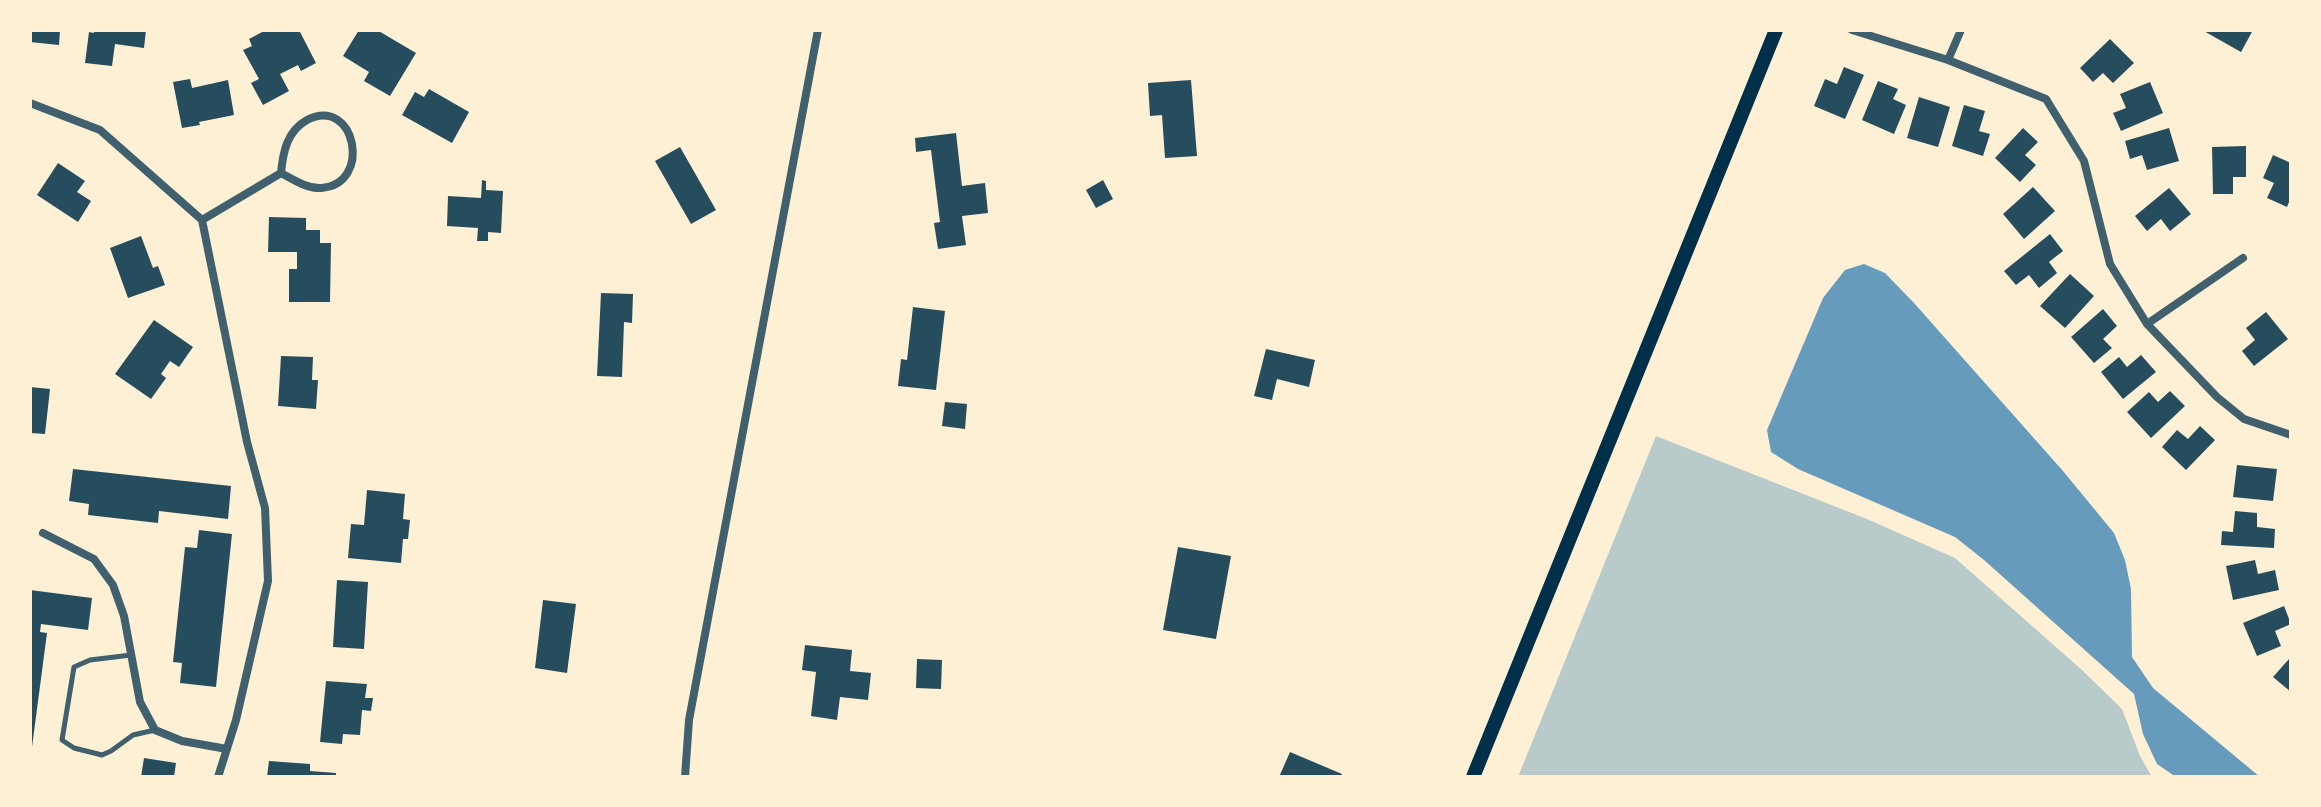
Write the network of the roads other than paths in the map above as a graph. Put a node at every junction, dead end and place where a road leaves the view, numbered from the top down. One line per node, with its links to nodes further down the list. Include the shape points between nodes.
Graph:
1 (818, 30): 17 (street, via 689,720)
2 (1776, 30): 18 (main road)
3 (1852, 30): 5 (street)
4 (1961, 30): 5 (street)
5 (1948, 60): 10 (street, via 2046,99 2084,161 2110,264)
6 (30, 103): 8 (street, via 100,130)
7 (281, 173): 7 (street, via 290,135 302,123 317,116 335,118 347,128 354,147 351,166 340,182 306,186); 8 (street)
8 (202, 220): 15 (street, via 265,508 268,581)
9 (2243, 258): 10 (street)
10 (2147, 324): 11 (street, via 2244,419)
11 (2291, 435)
12 (43, 533): 13 (street, via 94,559 113,585)
13 (131, 655): 14 (street, via 140,702); 14 (lane, via 74,667 62,740 102,755 133,735)
14 (155, 730): 15 (street)
15 (227, 749): 16 (street)
16 (218, 777)
17 (685, 777)
18 (1473, 777)

